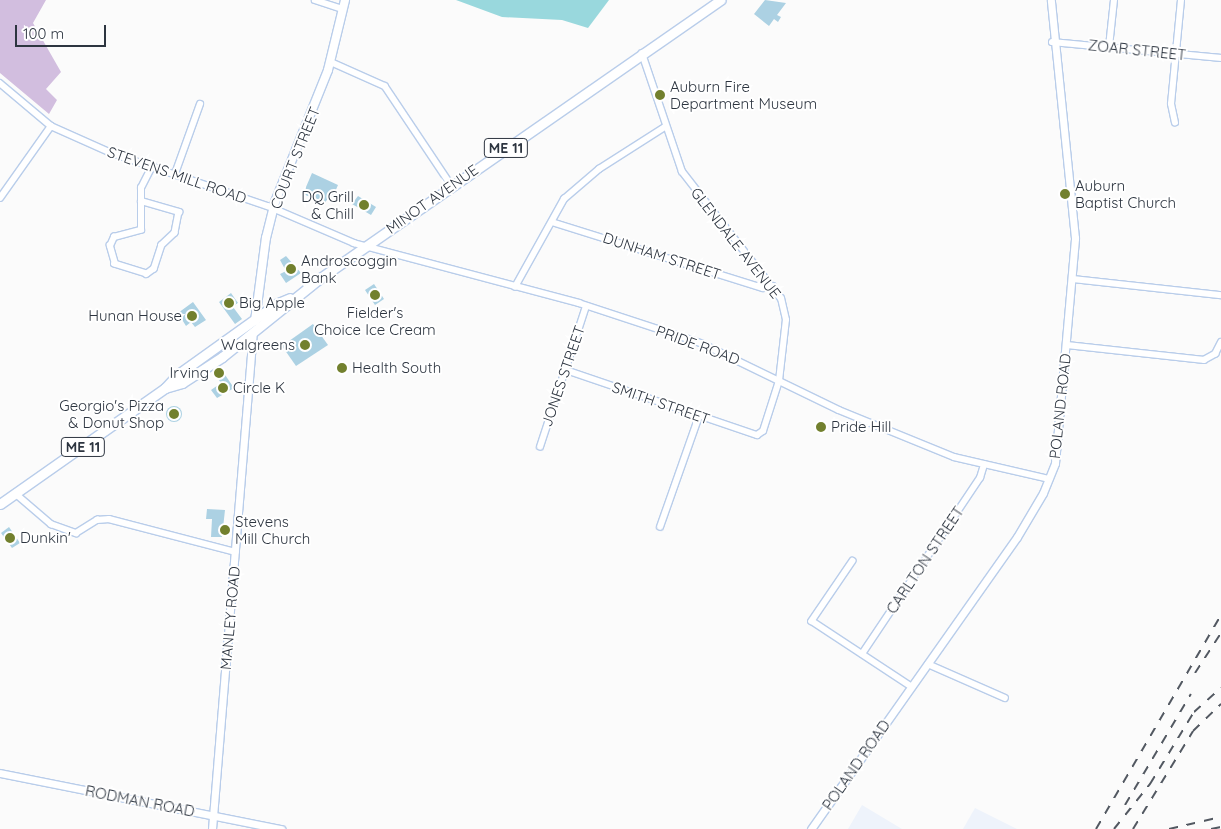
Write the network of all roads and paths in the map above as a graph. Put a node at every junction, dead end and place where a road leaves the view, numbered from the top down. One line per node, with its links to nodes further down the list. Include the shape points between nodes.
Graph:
1 (315, 0): 7 (street)
2 (345, 0): 7 (main road, COURT STREET)
3 (718, 0): 10 (main road, MINOT AVENUE / ME 11)
4 (1051, 0): 8 (street, POLAND ROAD)
5 (1114, 0): 9 (street)
6 (1181, 0): 11 (street)
7 (344, 9): 13 (main road, COURT STREET)
8 (1052, 42): 9 (street, ZOAR STREET); 27 (street, POLAND ROAD, via 1073,212)
9 (1109, 47): 11 (street, ZOAR STREET)
10 (642, 54): 18 (street, GLENDALE AVENUE, via 652,73); 21 (main road, MINOT AVENUE / ME 11)
11 (1176, 54): 12 (street, ZOAR STREET); 16 (street, via 1171,114)
12 (1221, 58)
13 (331, 62): 21 (street, via 385,86); 24 (main road, COURT STREET)
14 (0, 83): 17 (street, STEVENS MILL ROAD)
15 (200, 104): 20 (street)
16 (1175, 123)
17 (51, 126): 19 (street, STEVENS MILL ROAD, via 94,146); 22 (street)
18 (665, 127): 25 (street, via 587,178 564,199); 29 (street, GLENDALE AVENUE, via 677,163 692,188)
19 (152, 166): 20 (street, STEVENS MILL ROAD); 23 (street, via 142,188)
20 (175, 174): 24 (street, STEVENS MILL ROAD)
21 (452, 186): 26 (main road, MINOT AVENUE / ME 11)
22 (0, 198)
23 (141, 201): 23 (street, via 141,230 114,237 110,246 115,264 146,274 154,269 162,245 175,233 178,212)
24 (274, 209): 26 (street, STEVENS MILL ROAD); 33 (main road, COURT STREET)
25 (552, 222): 28 (street); 29 (street, DUNHAM STREET, via 763,288)
26 (365, 246): 28 (street, PRIDE ROAD); 31 (main road, MINOT AVENUE / ME 11)
27 (1073, 279): 30 (street); 36 (street, POLAND ROAD)
28 (515, 286): 32 (street, PRIDE ROAD)
29 (773, 286): 38 (street, GLENDALE AVENUE, via 786,314)
30 (1221, 296)
31 (293, 298): 33 (main road, MINOT AVENUE / ME 11); 34 (main road, MINOT AVENUE / ME 11)
32 (586, 306): 37 (street, JONES STREET); 38 (street, PRIDE ROAD, via 715,348)
33 (256, 318): 34 (main road, MANLEY ROAD); 39 (main road, MINOT AVENUE / ME 11, via 177,375)
34 (253, 333): 39 (main road, MINOT AVENUE / ME 11, via 182,383); 48 (street, MANLEY ROAD)
35 (1221, 342): 36 (street, via 1215,354 1204,360)
36 (1067, 345): 44 (street, POLAND ROAD, via 1058,446)
37 (566, 370): 40 (street, SMITH STREET); 42 (street, JONES STREET)
38 (779, 381): 41 (street, GLENDALE AVENUE, via 763,431); 43 (street, PRIDE ROAD, via 879,427)
39 (165, 388): 45 (main road, MINOT AVENUE / ME 11)
40 (699, 416): 41 (street, SMITH STREET); 47 (street)
41 (757, 435)
42 (540, 447)
43 (984, 465): 44 (street, PRIDE ROAD); 50 (street, CARLTON STREET, via 980,478)
44 (1049, 479): 51 (street, POLAND ROAD, via 1022,530)
45 (15, 493): 46 (main road, MINOT AVENUE / ME 11); 48 (street, via 44,518 76,533 97,520 109,519)
46 (0, 504)
47 (660, 527)
48 (236, 552): 55 (street, MANLEY ROAD)
49 (853, 561): 50 (street, via 812,621)
50 (862, 654): 52 (street)
51 (928, 664): 52 (street, POLAND ROAD); 53 (street)
52 (912, 687): 58 (street, POLAND ROAD)
53 (1005, 698)
54 (0, 773): 55 (street, RODMAN ROAD)
55 (213, 815): 56 (street, MANLEY ROAD); 57 (street, RODMAN ROAD)
56 (212, 829)
57 (281, 829)
58 (811, 829)

